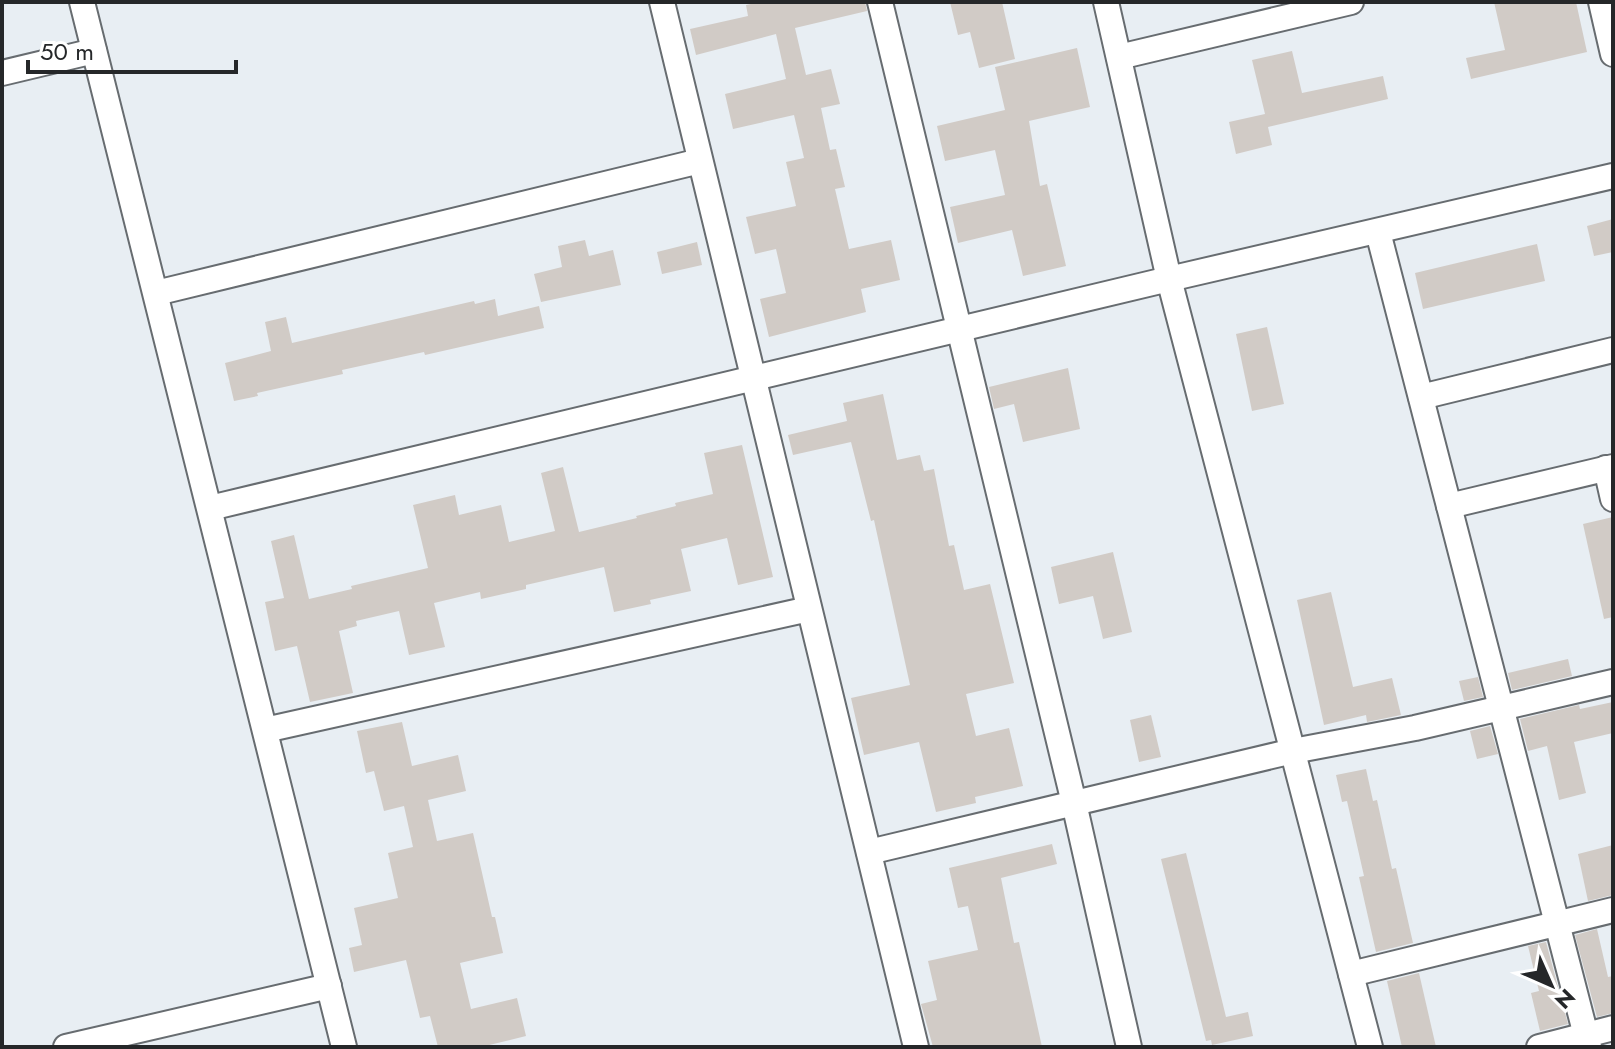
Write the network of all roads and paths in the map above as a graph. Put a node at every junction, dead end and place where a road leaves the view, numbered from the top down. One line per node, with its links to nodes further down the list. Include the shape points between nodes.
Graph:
1 (82, 2): 7 (street)
2 (662, 2): 11 (street)
3 (880, 2): 16 (street)
4 (1106, 2): 9 (street)
5 (1349, 2): 9 (street)
6 (1601, 2): 8 (street)
7 (94, 51): 10 (street); 15 (street)
8 (1613, 54)
9 (1119, 57): 14 (street)
10 (2, 73)
11 (700, 161): 15 (street); 18 (street)
12 (1613, 176): 13 (street)
13 (1378, 232): 14 (street); 19 (street)
14 (1169, 279): 16 (street); 28 (street)
15 (156, 293): 23 (street)
16 (960, 331): 18 (street); 29 (street)
17 (1613, 350): 19 (street)
18 (754, 380): 23 (street); 24 (street)
19 (1421, 397): 22 (street)
20 (1609, 468): 21 (street); 22 (street)
21 (1613, 499)
22 (1449, 506): 26 (street)
23 (210, 508): 27 (street)
24 (809, 609): 27 (street); 30 (street)
25 (1613, 682): 26 (street)
26 (1500, 707): 28 (street); 32 (street)
27 (265, 730): 34 (street)
28 (1293, 751): 29 (street); 33 (street)
29 (1074, 803): 30 (street); 40 (street)
30 (869, 852): 39 (street)
31 (1613, 910): 32 (street)
32 (1557, 924): 33 (street); 36 (street)
33 (1351, 974): 41 (street)
34 (329, 986): 37 (street); 38 (street)
35 (1613, 1028): 36 (street)
36 (1587, 1041): 42 (street)
37 (66, 1047)
38 (344, 1047)
39 (916, 1047)
40 (1129, 1047)
41 (1370, 1047)
42 (1539, 1047)

